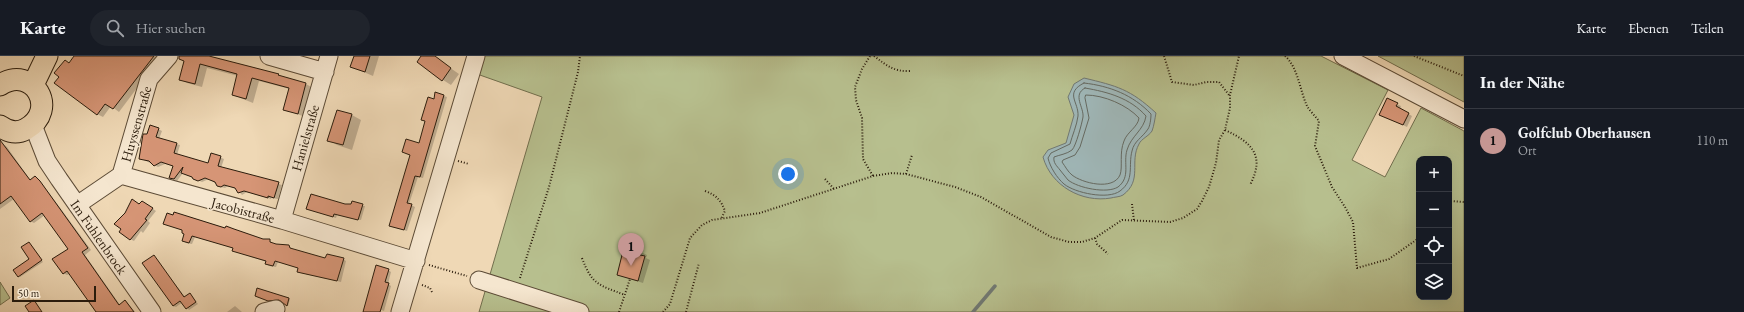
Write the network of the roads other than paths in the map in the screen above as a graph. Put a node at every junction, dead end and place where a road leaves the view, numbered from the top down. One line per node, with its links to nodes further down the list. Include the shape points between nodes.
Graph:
1 (36, 56): 8 (main road)
2 (47, 56): 8 (main road)
3 (169, 56): 12 (street, Huyssenstraße, via 149,79)
4 (269, 56): 7 (street)
5 (476, 56): 15 (street)
6 (1343, 56): 10 (street)
7 (327, 64): 14 (street, Hanielstraße)
8 (28, 83): 9 (main road, via 12,80); 11 (main road, via 38,93 42,102 39,118)
9 (0, 84)
10 (1464, 119)
11 (11, 128): 13 (street, Im Fuhlenbrock, via 47,161)
12 (121, 175): 13 (street); 14 (street, Jacobistraße)
13 (77, 205): 17 (street, Im Fuhlenbrock)
14 (282, 220): 15 (street, Jacobistraße)
15 (416, 261): 18 (street)
16 (479, 280): 19 (street)
17 (152, 312)
18 (400, 312)
19 (580, 312)

